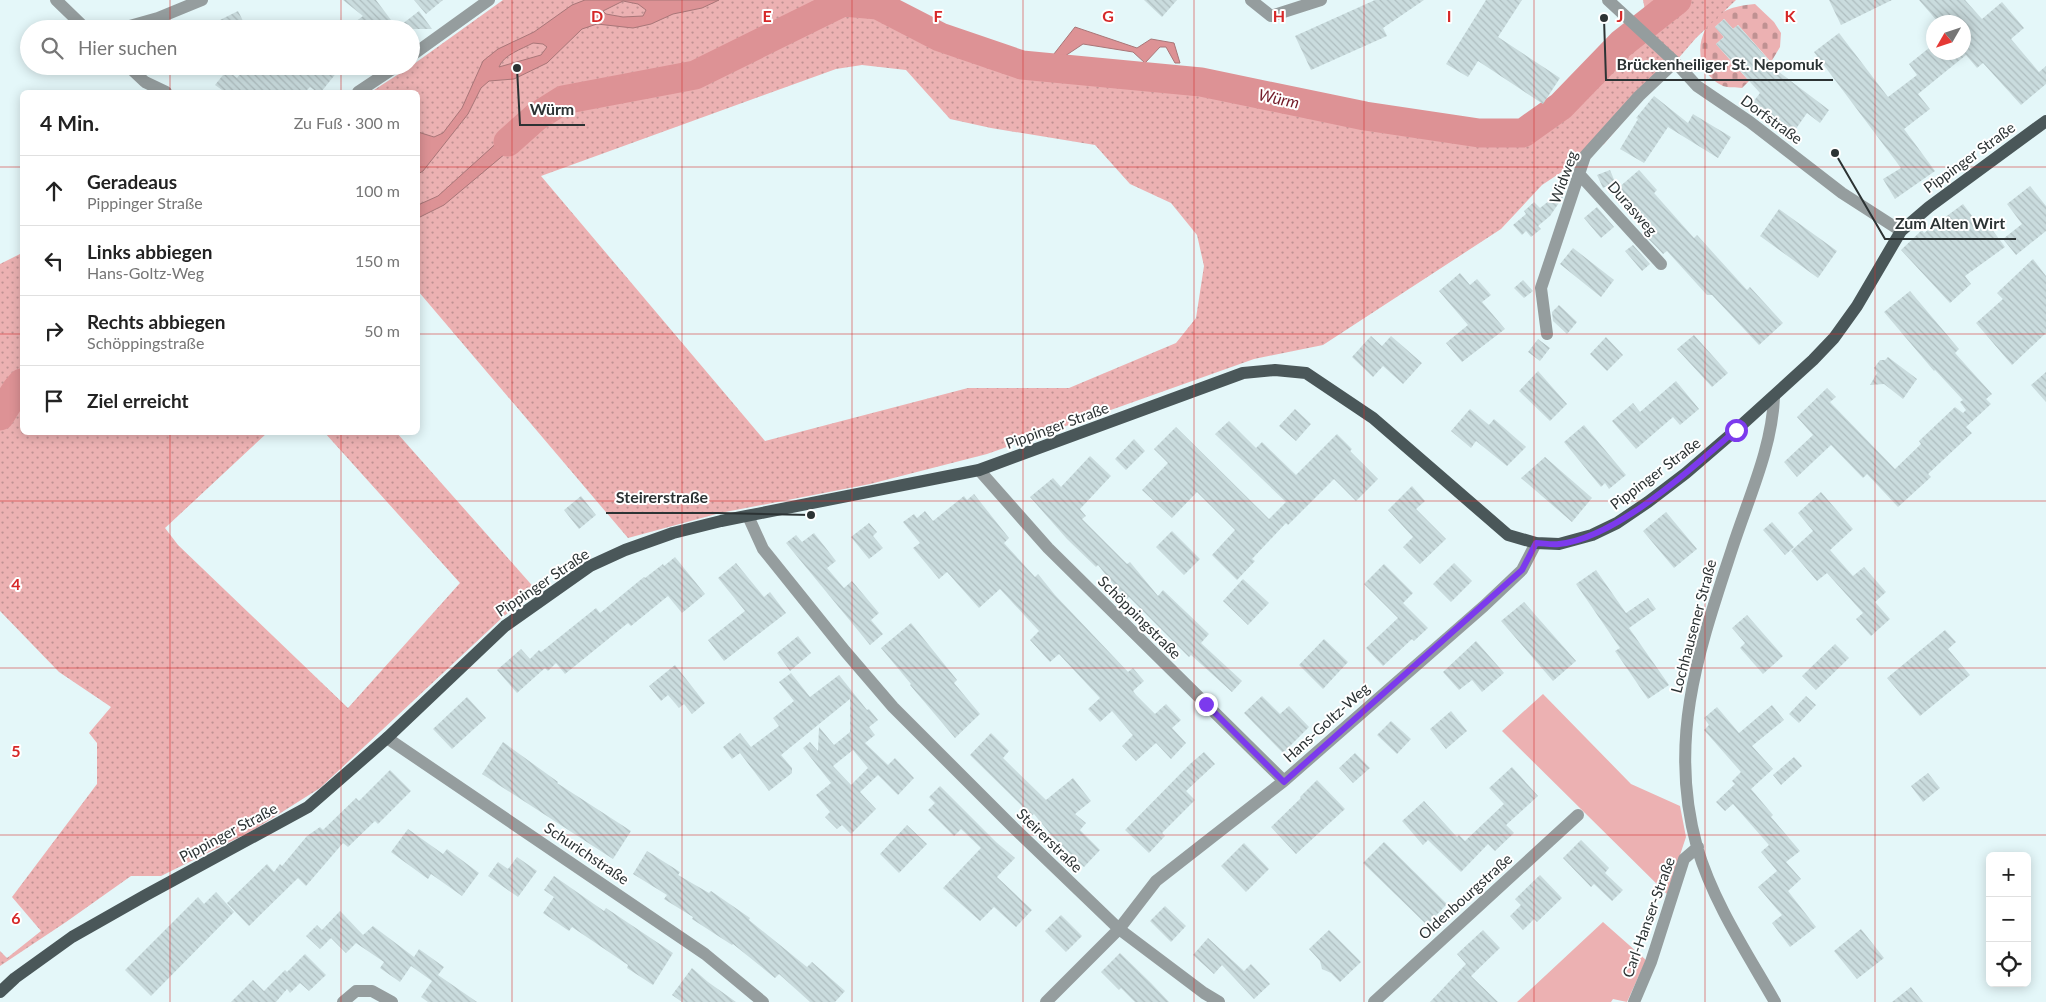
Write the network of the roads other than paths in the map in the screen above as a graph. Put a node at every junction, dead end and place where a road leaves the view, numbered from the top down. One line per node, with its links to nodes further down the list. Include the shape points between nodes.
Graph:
1 (56, 0): 8 (street)
2 (202, 0): 9 (street)
3 (490, 0): 10 (street)
4 (1251, 0): 5 (street, via 1272,16)
5 (1321, 0)
6 (1608, 0): 7 (street, Dorfstraße)
7 (1622, 4): 11 (street, Dorfstraße, via 1631,20)
8 (77, 20)
9 (151, 20)
10 (420, 50)
11 (1675, 62): 17 (street, Widweg, via 1585,156); 18 (street, Dorfstraße, via 1697,86 1750,122 1842,193)
12 (138, 75): 14 (street)
13 (384, 75): 15 (street)
14 (162, 90)
15 (361, 90)
16 (2046, 121): 18 (main road, Pippinger Straße)
17 (1580, 175): 19 (street, Durasweg); 20 (street, Widweg, via 1541,288)
18 (1901, 231): 21 (main road, Pippinger Straße, via 1834,338)
19 (1661, 264)
20 (1548, 334)
21 (1774, 397): 24 (main road, Pippinger Straße, via 1686,473 1617,522 1559,544); 28 (street, Lochhausener Straße, via 1771,430 1702,643 1689,696 1686,782)
22 (979, 470): 23 (main road, Pippinger Straße); 24 (main road, Pippinger Straße, via 1243,373 1275,370 1306,373 1373,418 1508,535); 26 (street, Schöppingstraße, via 1048,548)
23 (748, 516): 25 (main road, Pippinger Straße, via 673,534 590,566 505,626); 29 (street, Steirerstraße, via 763,550 893,707)
24 (1536, 543): 26 (street, Hans-Goltz-Weg, via 1522,570)
25 (387, 738): 30 (main road, Pippinger Straße, via 308,807 72,938); 33 (street, Schurichstraße, via 705,954)
26 (1284, 782): 29 (street, Hans-Goltz-Weg, via 1156,881)
27 (1578, 815): 36 (street, Oldenbourgstraße)
28 (1698, 848): 37 (street, Carl-Hanser-Straße, via 1684,859 1651,962); 38 (street, Lochhausener Straße, via 1711,884)
29 (1119, 929): 34 (street, Hans-Goltz-Weg); 35 (street, Steirerstraße)
30 (0, 992)
31 (343, 1002): 32 (street, via 356,992 372,991)
32 (392, 1002)
33 (763, 1002)
34 (1046, 1002)
35 (1219, 1002)
36 (1374, 1002)
37 (1634, 1002)
38 (1775, 1002)

